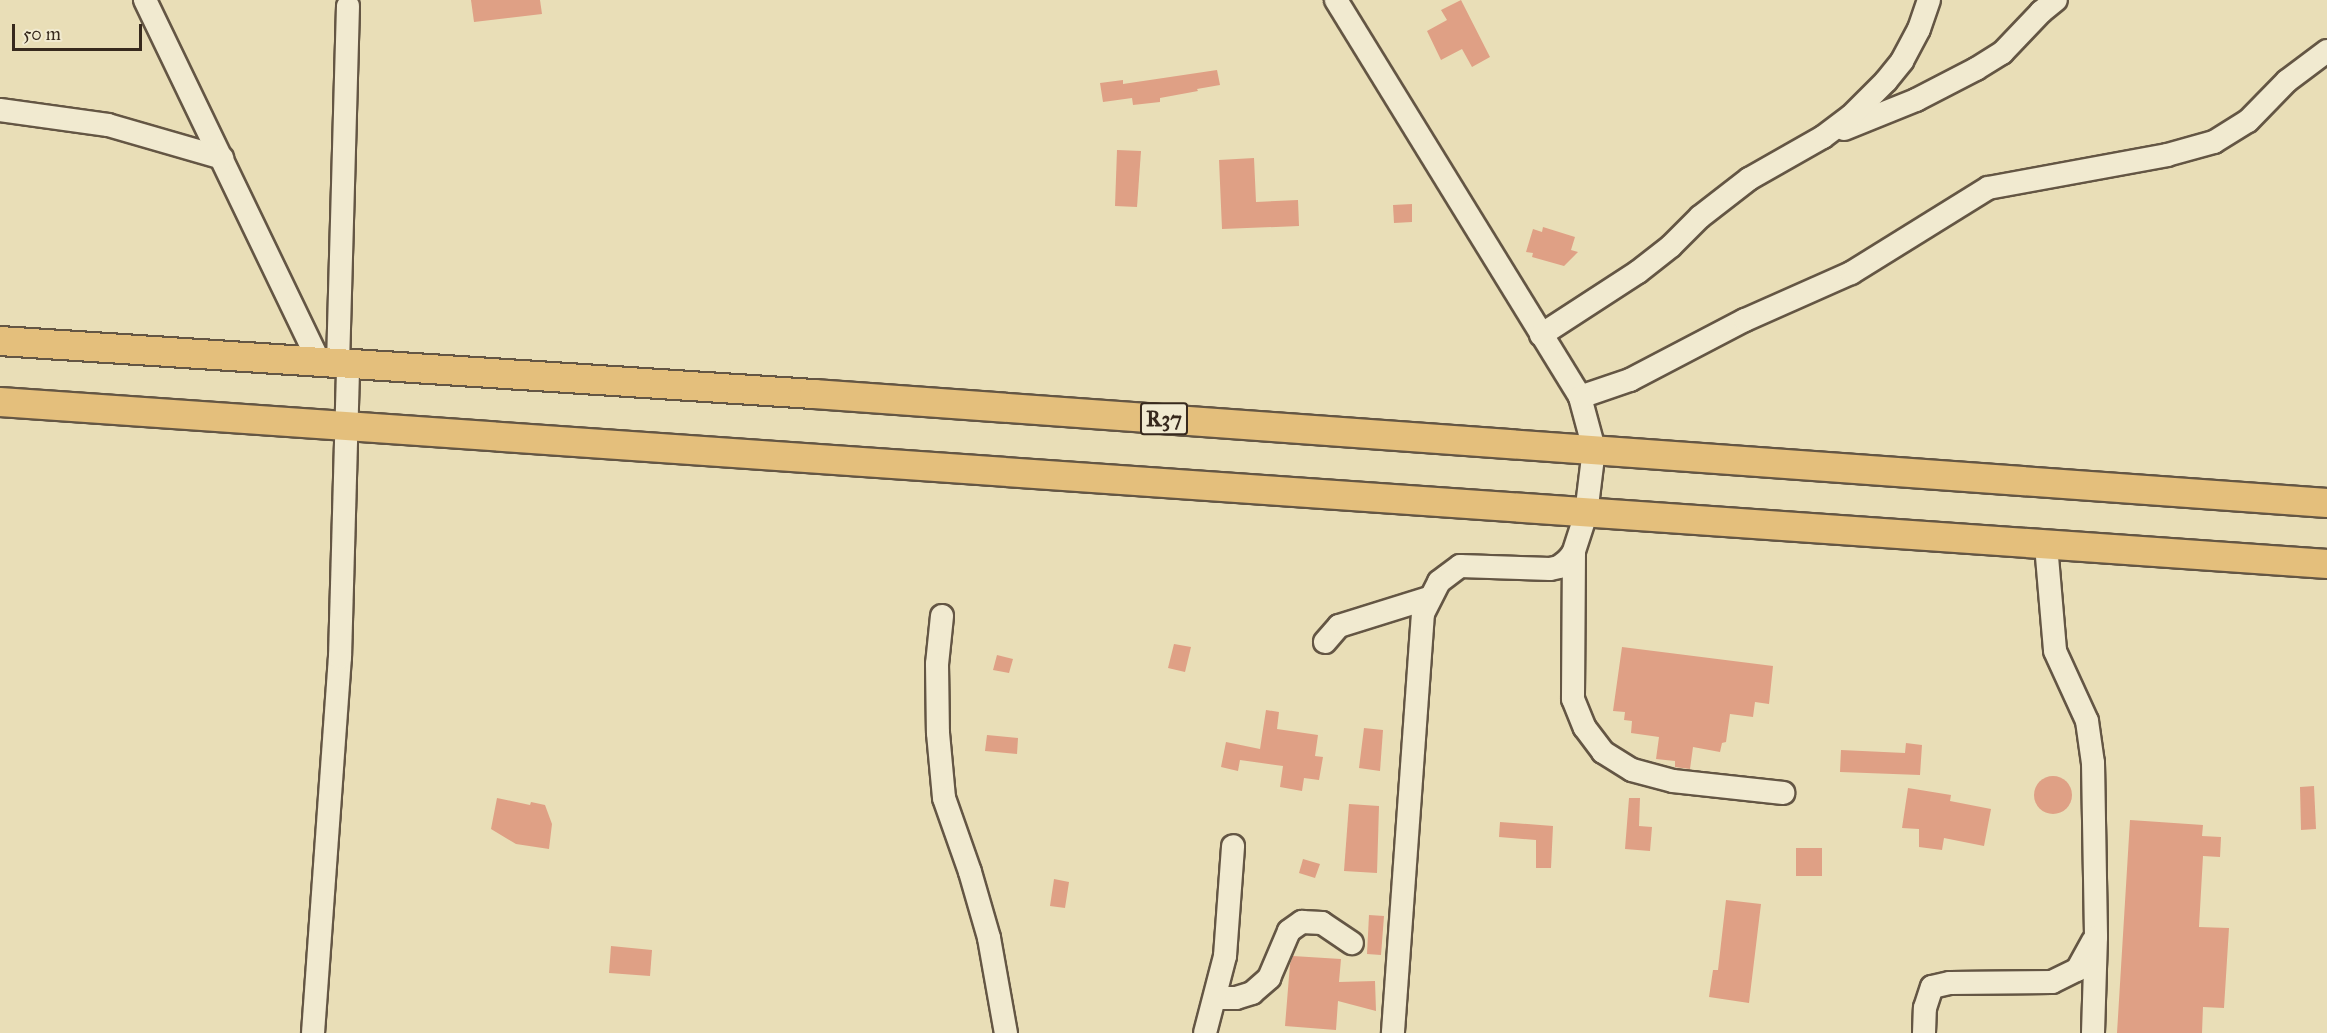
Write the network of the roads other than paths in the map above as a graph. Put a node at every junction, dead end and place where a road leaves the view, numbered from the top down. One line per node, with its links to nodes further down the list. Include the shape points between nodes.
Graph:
1 (145, 0): 9 (street)
2 (1336, 0): 10 (street)
3 (1929, 0): 8 (street, via 1902,61 1857,110)
4 (2056, 0): 8 (street, via 2002,53 1976,69 1916,100)
5 (348, 6): 12 (street)
6 (2327, 51): 13 (street, via 2287,81 2248,121 2214,142 2167,155 1988,188 1851,273 1745,320 1630,380)
7 (0, 110): 9 (street, via 108,125)
8 (1823, 137): 10 (street, via 1749,179 1638,272)
9 (222, 158): 12 (street)
10 (1541, 335): 13 (street)
11 (0, 341): 12 (main road, R37)
12 (335, 364): 15 (street); 16 (main road, R37)
13 (1580, 397): 16 (street)
14 (0, 402): 15 (main road)
15 (346, 425): 18 (main road); 30 (street, via 340,657)
16 (1594, 449): 17 (main road, R37); 18 (street)
17 (2327, 503)
18 (1586, 514): 19 (main road); 20 (street)
19 (2046, 544): 21 (main road); 27 (street, via 2055,651 2087,722 2093,763)
20 (1574, 552): 22 (street, via 1559,567 1550,569 1460,566 1439,582); 25 (street, via 1573,699 1585,728 1603,752 1632,770 1673,782)
21 (2327, 564)
22 (1429, 598): 24 (street, via 1339,626); 33 (street, via 1423,613 1418,666)
23 (942, 616): 31 (street, via 937,664 944,798 989,938)
24 (1325, 642)
25 (1783, 794)
26 (1233, 846): 29 (street, via 1225,956)
27 (2096, 937): 34 (street, via 2077,970 2052,982 1950,983 1932,987 1925,1008); 35 (street)
28 (1352, 943): 29 (street, via 1322,923 1302,922 1288,931 1269,978 1252,993)
29 (1216, 998): 32 (street)
30 (314, 1033)
31 (1006, 1033)
32 (1204, 1033)
33 (1394, 1033)
34 (1924, 1033)
35 (2093, 1033)

